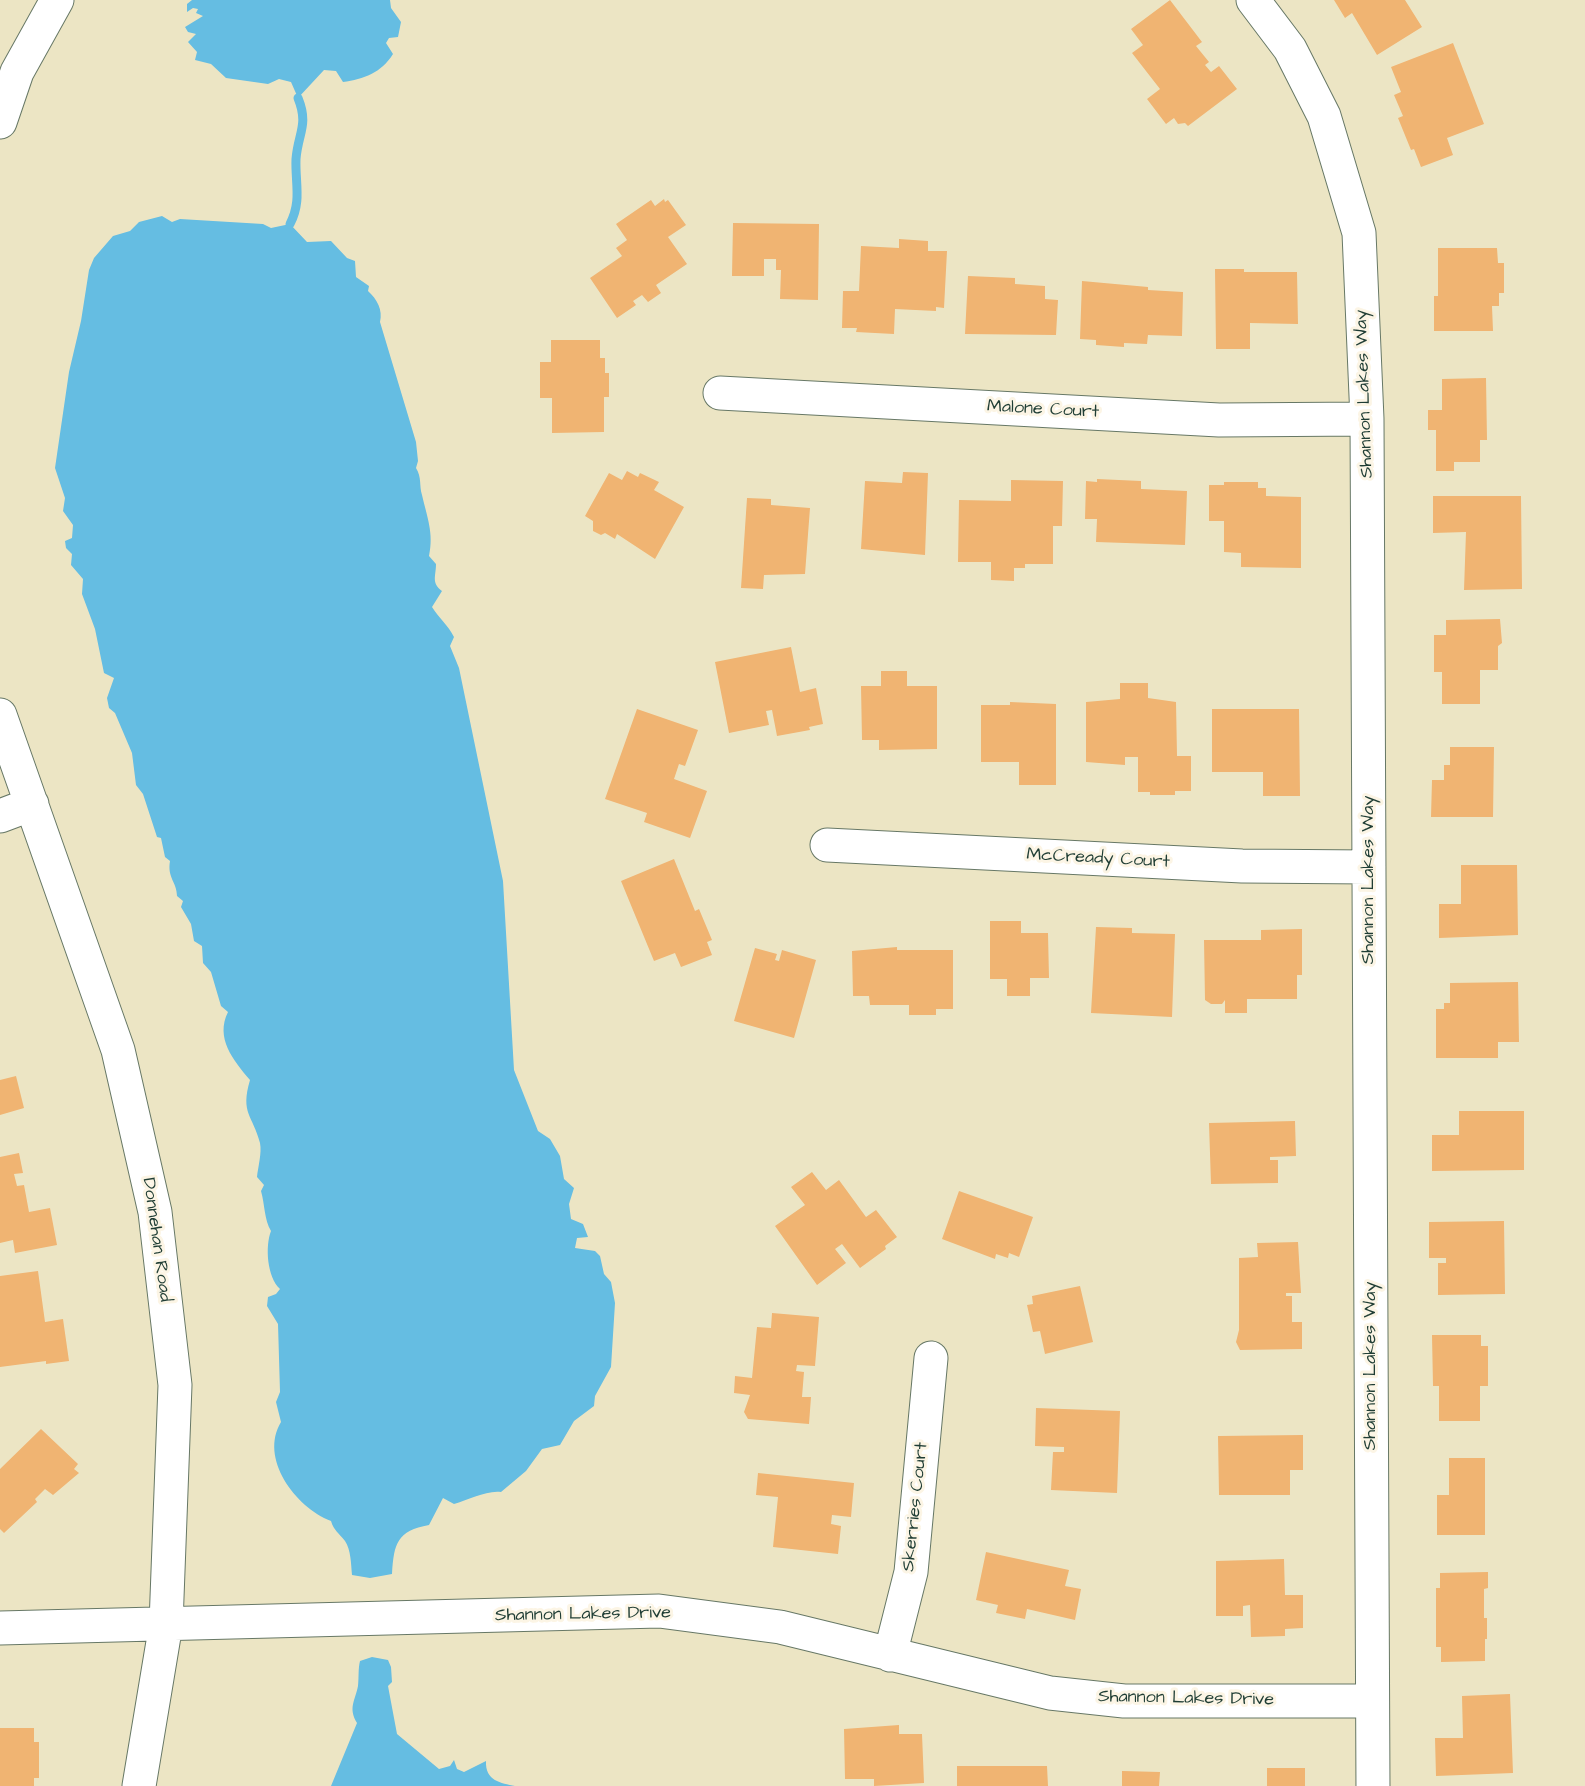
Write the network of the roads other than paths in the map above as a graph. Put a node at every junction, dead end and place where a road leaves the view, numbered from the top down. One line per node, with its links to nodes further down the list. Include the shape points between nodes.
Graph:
1 (57, 0): 3 (street, via 16,72)
2 (1253, 0): 5 (street, Shannon Lakes Way, via 1290,50 1324,116 1359,233)
3 (0, 122)
4 (720, 393): 5 (street, Malone Court, via 1219,420)
5 (1367, 418): 10 (street, Shannon Lakes Way)
6 (0, 715): 7 (street, Donnehan Road)
7 (32, 804): 8 (street); 12 (street, Donnehan Road, via 118,1050 155,1212 175,1385)
8 (0, 816)
9 (827, 845): 10 (street, McCready Court, via 1242,866)
10 (1369, 867): 15 (street, Shannon Lakes Way)
11 (931, 1358): 14 (street, Skerries Court, via 911,1572)
12 (166, 1624): 13 (street, Shannon Lakes Drive); 14 (street, Shannon Lakes Drive, via 659,1611 780,1627); 16 (street, Donnehan Road)
13 (0, 1628)
14 (890, 1655): 15 (street, Shannon Lakes Drive, via 1050,1693 1124,1701)
15 (1372, 1701): 17 (street, Shannon Lakes Way)
16 (139, 1786)
17 (1373, 1786)

